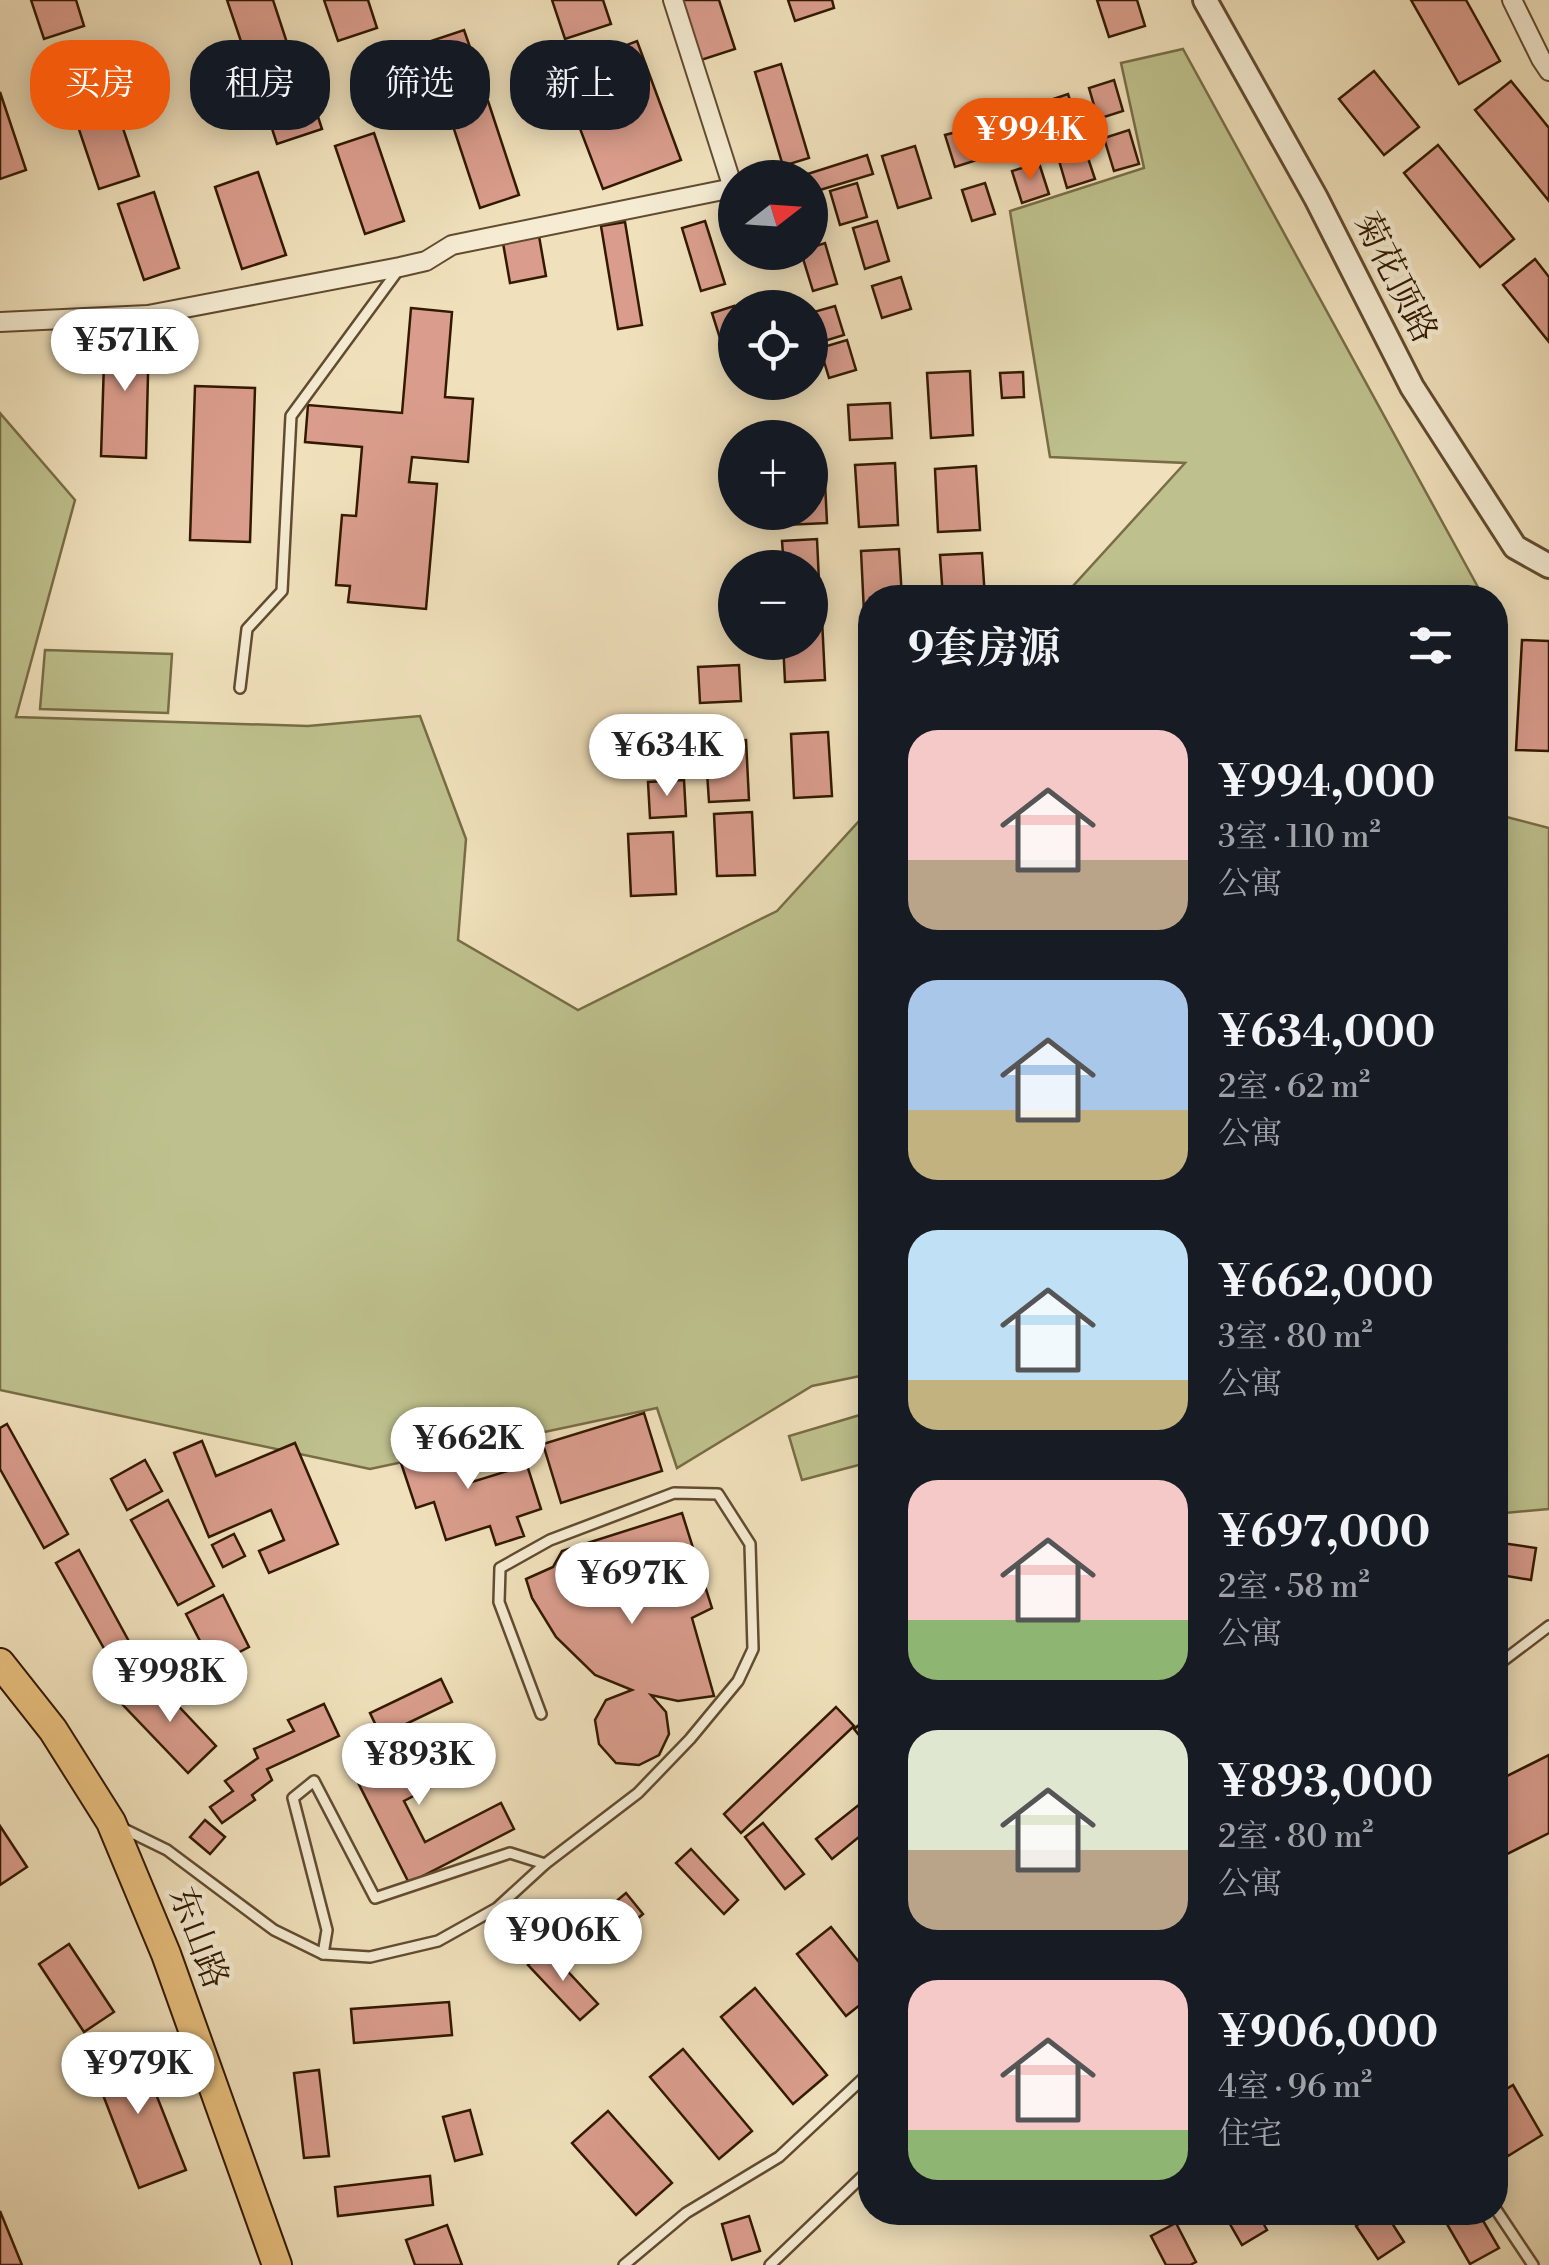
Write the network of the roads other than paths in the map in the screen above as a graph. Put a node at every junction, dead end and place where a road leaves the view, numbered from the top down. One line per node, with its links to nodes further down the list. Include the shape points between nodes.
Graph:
1 (673, 0): 5 (street, via 733,188 452,245)
2 (1205, 0): 7 (street, 菊花顶路, via 1412,387 1515,546)
3 (1512, 0): 4 (street)
4 (1549, 70)
5 (400, 266): 6 (street, via 148,315); 8 (lane, via 291,416 282,591 247,629)
6 (0, 322)
7 (1549, 566)
8 (240, 688)
9 (1549, 1626): 10 (lane)
10 (1508, 1657)
11 (0, 1664): 13 (main road, 东山路, via 53,1730)
12 (541, 1714): 14 (lane, via 499,1602 500,1568 550,1540 674,1492 718,1494 750,1544 753,1650 738,1681 677,1753 638,1793)
13 (110, 1822): 15 (lane, via 167,1850 274,1930); 19 (main road, 东山路, via 166,1954)
14 (545, 1864): 15 (lane, via 497,1908 438,1941 370,1956); 15 (lane, via 510,1853 375,1898 314,1781 293,1798 328,1930)
15 (323, 1954)
16 (858, 2083): 20 (lane, via 779,2156 686,2214)
17 (858, 2180): 21 (lane)
18 (1506, 2225): 22 (lane)
19 (273, 2264)
20 (624, 2265)
21 (770, 2265)
22 (1532, 2265)

